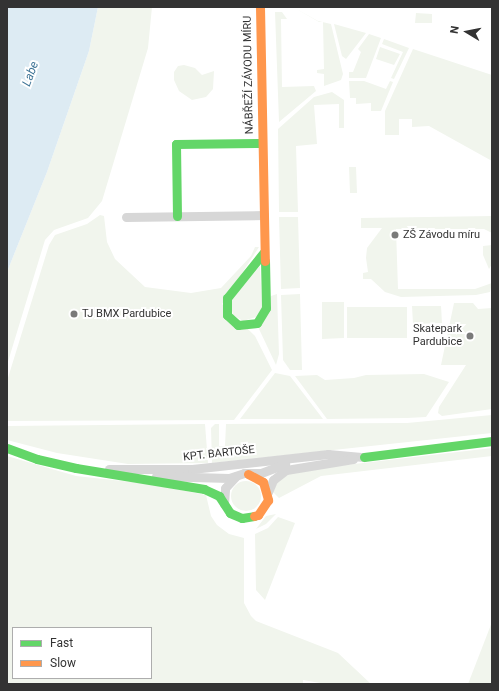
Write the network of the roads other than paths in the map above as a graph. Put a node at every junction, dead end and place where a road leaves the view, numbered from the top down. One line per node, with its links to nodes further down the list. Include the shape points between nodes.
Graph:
1 (260, 7): 2 (street, NÁBŘEŽÍ ZÁVODU MÍRU)
2 (262, 143): 3 (street, NÁBŘEŽÍ ZÁVODU MÍRU); 4 (street, NÁBŘEŽÍ ZÁVODU MÍRU, via 176,144)
3 (264, 215): 4 (street); 6 (street, NÁBŘEŽÍ ZÁVODU MÍRU)
4 (177, 216): 5 (street)
5 (126, 217)
6 (264, 252): 6 (street, NÁBŘEŽÍ ZÁVODU MÍRU, via 227,298 227,315 238,325 254,324 265,312)
7 (492, 441): 9 (street, KPT. BARTOŠE)
8 (7, 448): 10 (street, KPT. BARTOŠE, via 37,459)
9 (364, 457): 10 (street, KPT. BARTOŠE, via 328,454 192,469); 12 (street, KPT. BARTOŠE, via 284,464 261,473); 14 (street, KPT. BARTOŠE, via 286,470 273,480)
10 (76, 468): 11 (street, KPT. BARTOŠE)
11 (116, 474): 13 (street, KPT. BARTOŠE, via 194,478); 15 (street, KPT. BARTOŠE, via 204,489 216,494)
12 (248, 474): 13 (street, KPT. BARTOŠE); 14 (street, KPT. BARTOŠE, via 261,480)
13 (237, 475): 15 (street, KPT. BARTOŠE, via 224,488)
14 (268, 492): 15 (street, KPT. BARTOŠE, via 265,507 252,518 235,516)
15 (224, 504)

